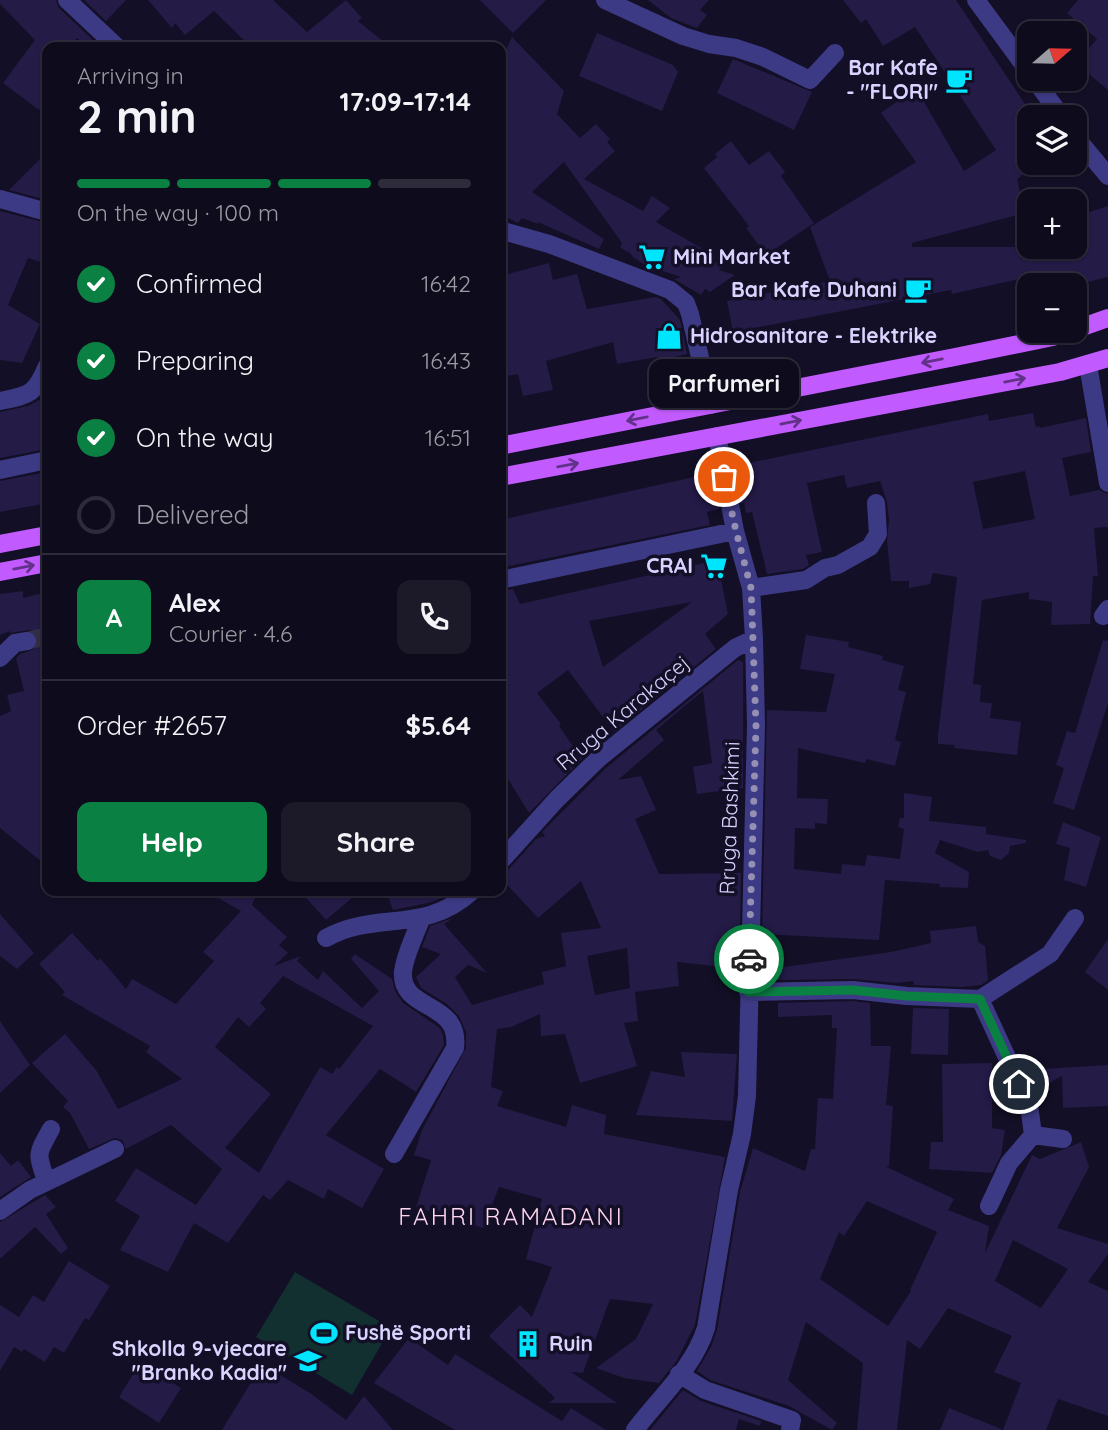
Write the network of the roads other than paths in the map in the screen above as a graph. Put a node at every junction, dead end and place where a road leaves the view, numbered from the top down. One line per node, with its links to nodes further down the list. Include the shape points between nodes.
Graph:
1 (67, 0): 4 (street)
2 (605, 0): 5 (street, via 683,36 763,57 810,80)
3 (976, 0): 6 (street)
4 (112, 42)
5 (835, 53)
6 (1017, 56)
7 (1087, 151): 8 (street)
8 (1108, 176)
9 (0, 199): 10 (street)
10 (42, 211)
11 (506, 232): 19 (street, via 641,278 679,296 690,314)
12 (1108, 318): 13 (main road)
13 (1087, 325)
14 (1018, 343): 19 (main road, one-way to 19)
15 (1108, 358): 16 (main road)
16 (1088, 365): 20 (main road, one-way to 16); 25 (street)
17 (42, 378): 18 (street, via 29,394)
18 (0, 401)
19 (711, 405): 21 (main road, one-way to 21)
20 (717, 436): 24 (main road, one-way to 20); 27 (street, Rruga Bashkimi)
21 (506, 445)
22 (42, 461): 23 (street)
23 (0, 470)
24 (506, 476)
25 (1108, 483)
26 (876, 503): 33 (street, via 878,534 870,547 806,580)
27 (736, 531): 32 (street); 33 (street, Rruga Bashkimi)
28 (42, 536): 29 (main road)
29 (0, 544)
30 (42, 564): 31 (main road, one-way to 30)
31 (0, 572)
32 (506, 579)
33 (751, 588): 34 (street, Rruga Bashkimi)
34 (754, 639): 37 (street, Rruga Karakaçej, via 735,648 598,759); 42 (street, Rruga Bashkimi)
35 (27, 641): 36 (street, via 15,643)
36 (0, 657)
37 (506, 855)
38 (466, 896): 40 (street)
39 (1075, 918): 43 (street, via 1051,954)
40 (421, 919): 41 (street, via 360,925); 48 (street, via 405,963 404,982 407,991 446,1018 457,1036 455,1048)
41 (327, 938)
42 (748, 992): 43 (street, via 853,990); 52 (street, Rruga Bashkimi, via 743,1135 706,1328 693,1359)
43 (980, 999): 45 (street, via 1028,1105)
44 (51, 1129): 49 (street, via 38,1152)
45 (1032, 1135): 46 (street); 50 (street, via 1009,1163)
46 (1063, 1139)
47 (115, 1149): 49 (street)
48 (394, 1154)
49 (46, 1181): 51 (street)
50 (989, 1206)
51 (0, 1211)
52 (679, 1374): 53 (street, Rruga Bashkimi); 54 (street, via 705,1390 792,1420)
53 (635, 1430)
54 (790, 1430)

